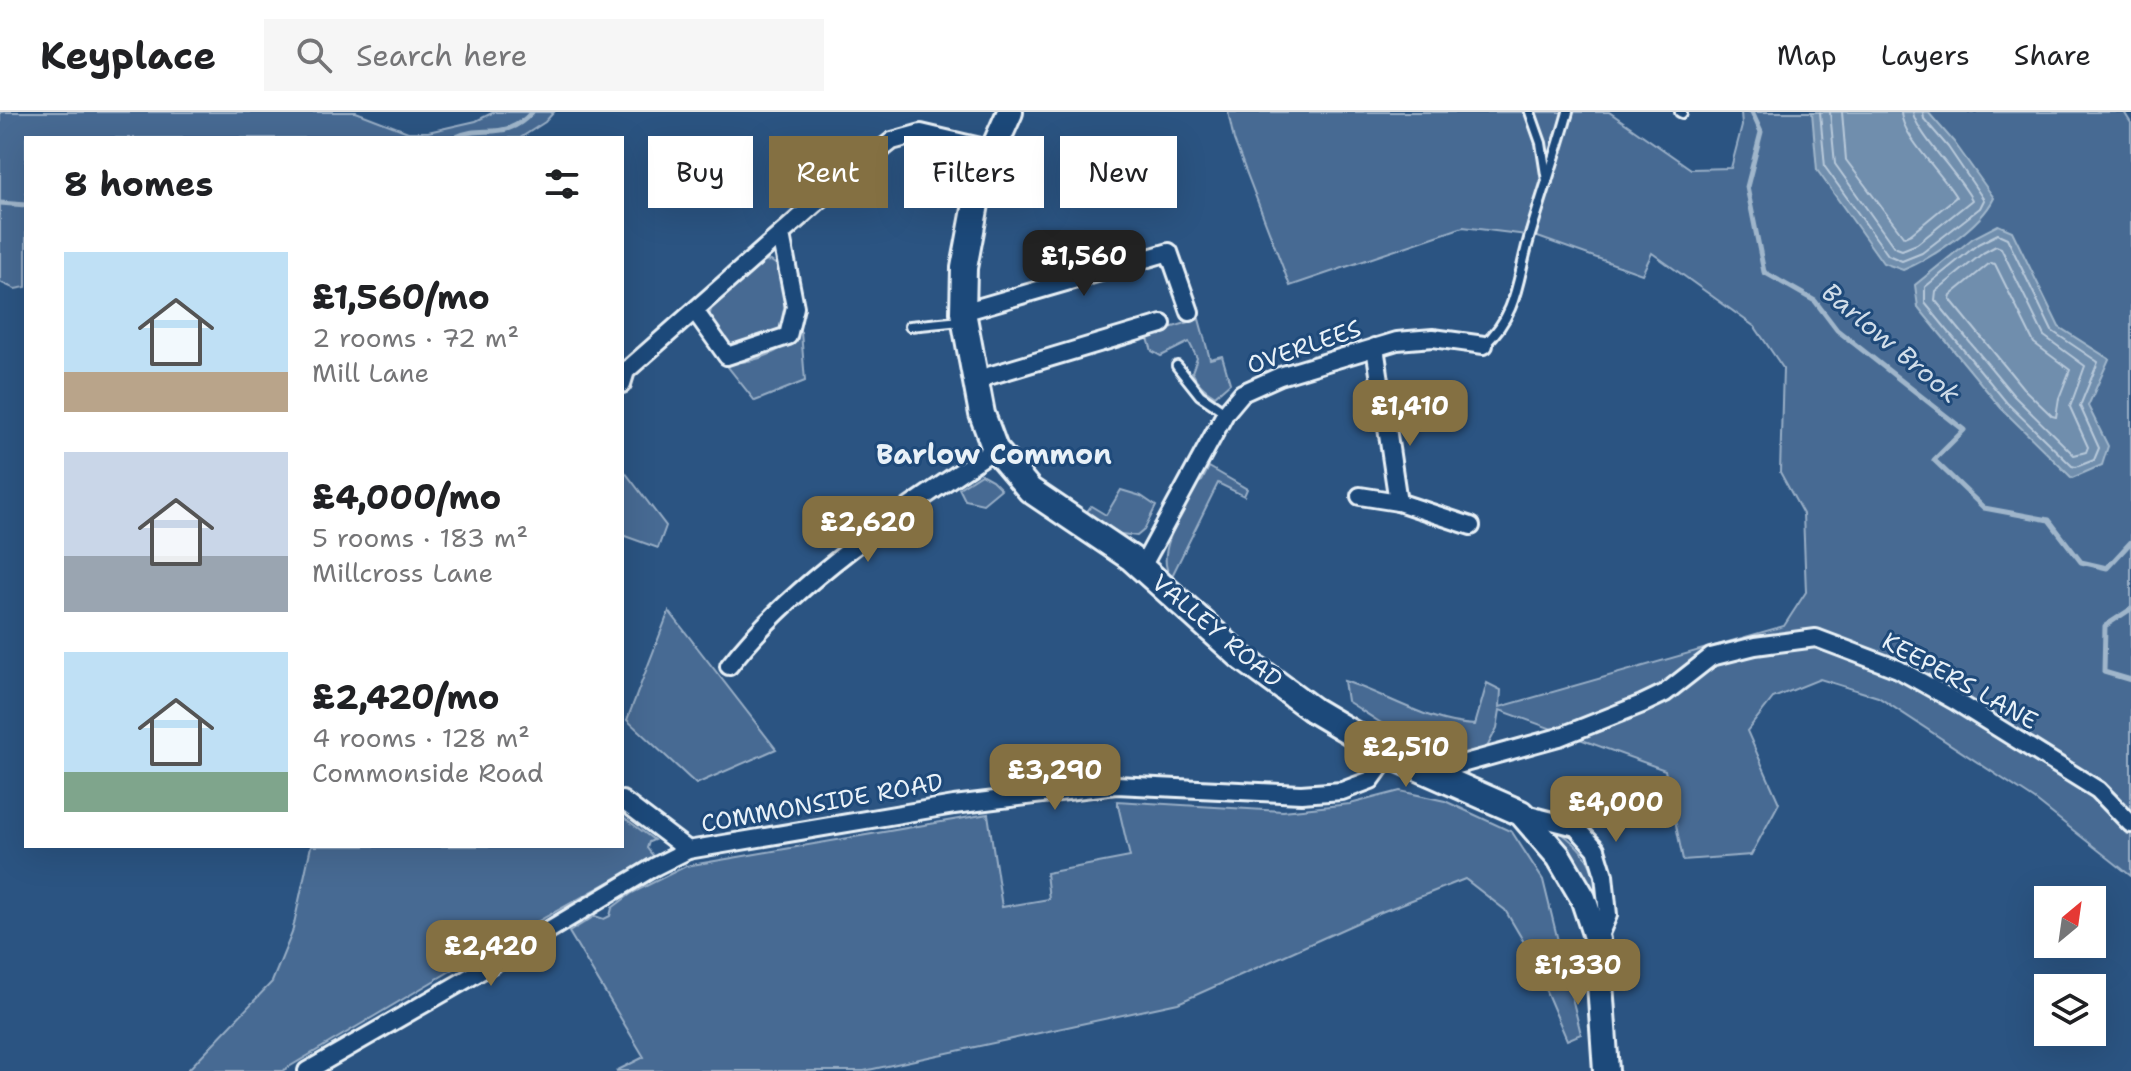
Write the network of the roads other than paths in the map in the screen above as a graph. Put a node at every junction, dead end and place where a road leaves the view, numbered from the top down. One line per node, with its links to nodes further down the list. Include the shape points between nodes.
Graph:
1 (1010, 112): 6 (main road, VALLEY ROAD)
2 (1530, 112): 8 (lane)
3 (1568, 112): 8 (lane)
4 (910, 136): 5 (street)
5 (934, 136)
6 (999, 136)
7 (904, 138): 10 (street, via 892,141)
8 (1547, 182): 18 (lane, via 1514,304 1500,330)
9 (975, 208): 15 (main road, VALLEY ROAD, via 964,268)
10 (781, 235): 13 (street); 13 (street, via 795,307 788,336 727,356)
11 (1097, 252): 12 (lane)
12 (1087, 277): 14 (street, via 1169,252); 15 (street)
13 (695, 311): 21 (street)
14 (1190, 312)
15 (964, 316): 17 (lane); 22 (main road, VALLEY ROAD)
16 (1162, 324): 22 (street)
17 (910, 326)
18 (1484, 345): 19 (street, OVERLEES, via 1433,338)
19 (1375, 347): 23 (street, OVERLEES, via 1280,376 1242,393); 26 (street)
20 (1177, 366): 23 (lane, via 1200,395)
21 (624, 378)
22 (975, 380): 24 (main road, VALLEY ROAD)
23 (1226, 412): 28 (street, OVERLEES)
24 (995, 449): 28 (main road, VALLEY ROAD, via 1030,490); 29 (street, via 830,566)
25 (1360, 496): 26 (street)
26 (1398, 502): 27 (street)
27 (1471, 526)
28 (1142, 567): 30 (main road, VALLEY ROAD, via 1241,657 1322,716)
29 (729, 666)
30 (1389, 755): 31 (main road, VALLEY ROAD); 35 (street, COMMONSIDE ROAD, via 1371,780 1342,791 1301,794 1116,785 954,805)
31 (1442, 780): 33 (main road, VALLEY ROAD); 34 (street, KEEPERS LANE, via 1447,768 1559,737 1642,704 1711,657 1816,638 1898,669 1955,701 2098,790)
32 (624, 802): 35 (street)
33 (1521, 813): 36 (main road, VALLEY ROAD, via 1559,857 1583,898); 36 (street, via 1576,827 1596,849 1608,915)
34 (2131, 824)
35 (688, 850): 37 (street, COMMONSIDE ROAD)
36 (1597, 940): 38 (main road, VALLEY ROAD)
37 (307, 1071)
38 (1606, 1071)

